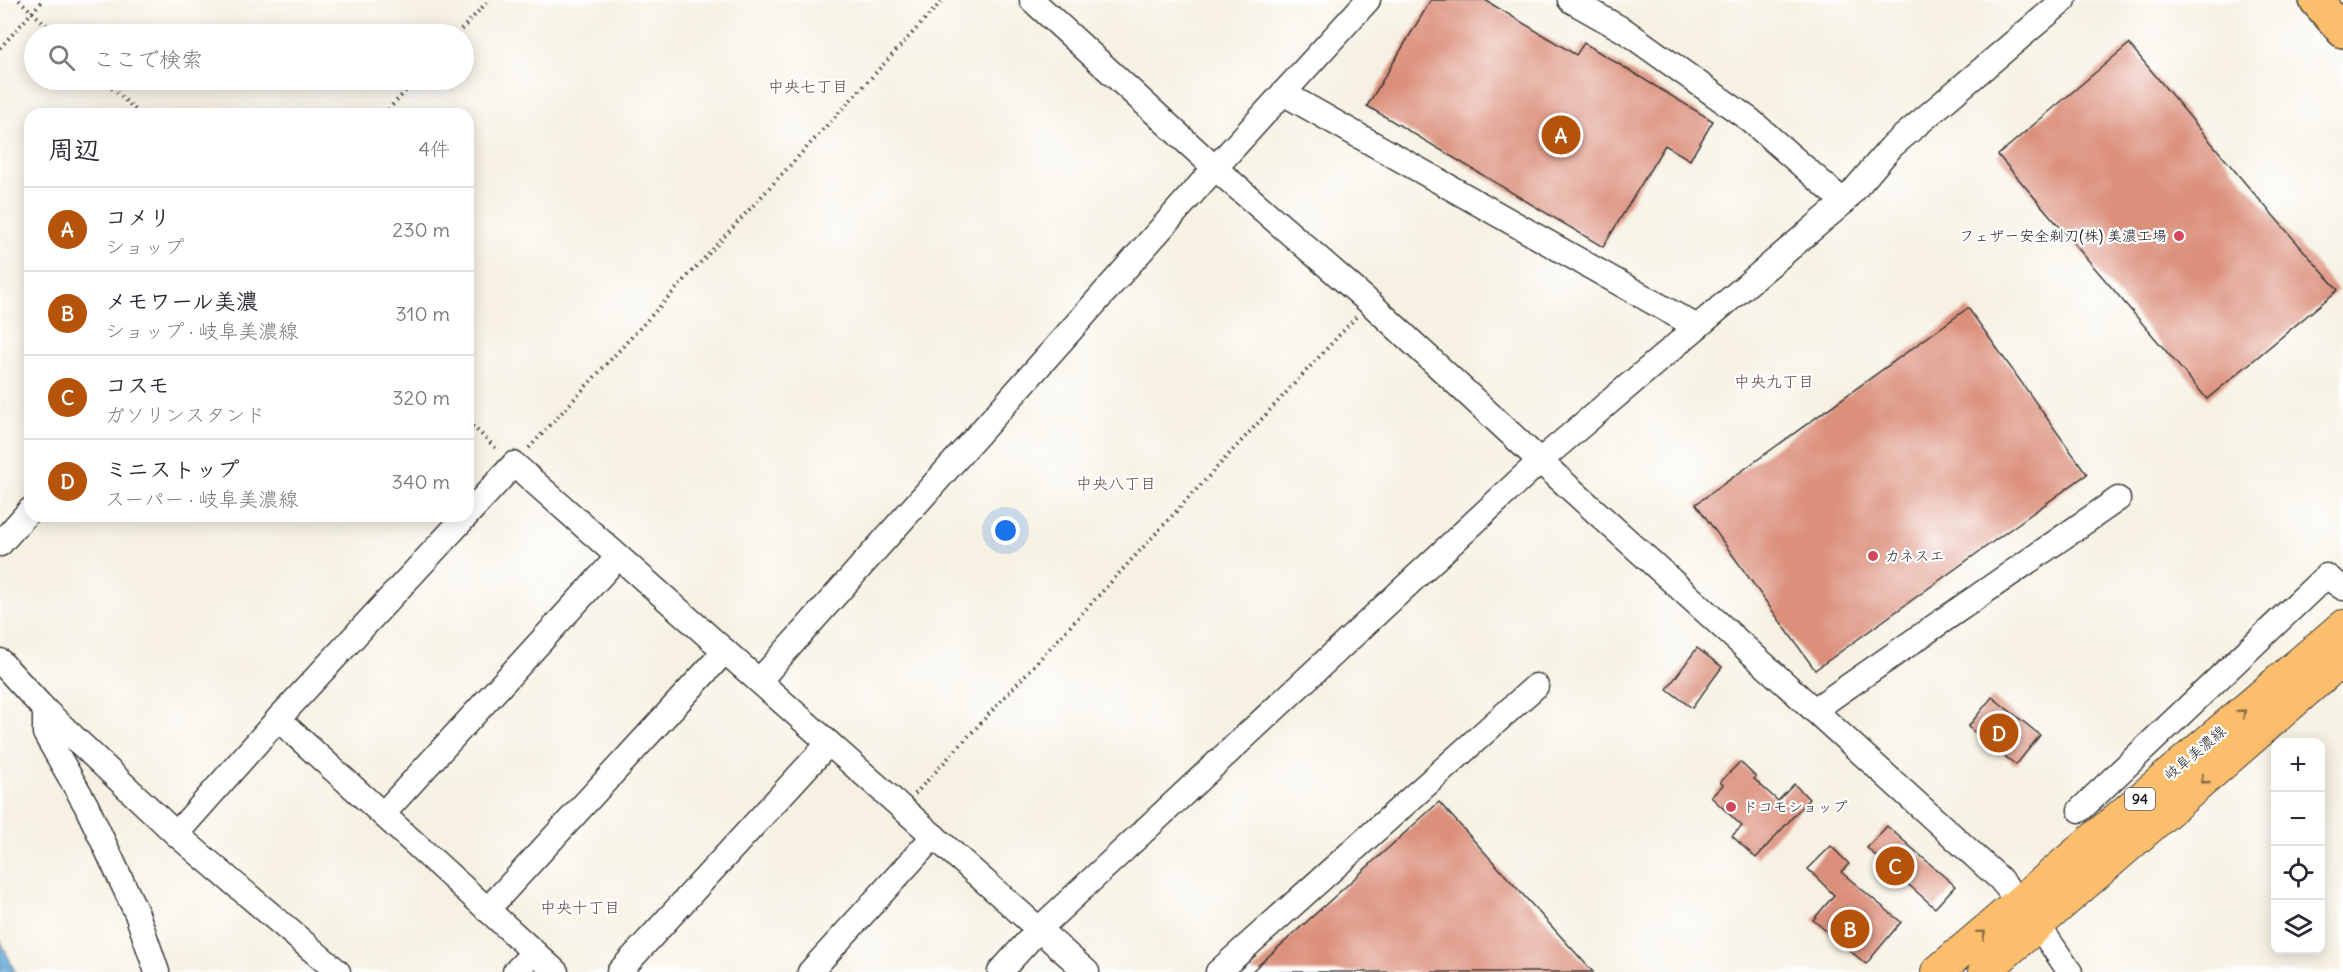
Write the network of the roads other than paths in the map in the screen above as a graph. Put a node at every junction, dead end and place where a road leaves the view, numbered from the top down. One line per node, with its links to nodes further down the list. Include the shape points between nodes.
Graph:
1 (1032, 0): 8 (street)
2 (1368, 0): 7 (street)
3 (1570, 0): 9 (street, via 1625,31 1749,120)
4 (2064, 0): 9 (street, via 1892,146)
5 (2316, 0): 6 (highway)
6 (2343, 31)
7 (1283, 93): 8 (street); 10 (street)
8 (1215, 168): 11 (street, via 1370,303); 23 (street)
9 (1844, 202): 10 (street)
10 (1697, 327): 11 (street)
11 (1540, 461): 26 (street); 35 (street)
12 (2118, 499): 26 (street)
13 (474, 507): 17 (street, via 514,464)
14 (24, 517): 16 (street)
15 (461, 522): 27 (street)
16 (0, 544)
17 (618, 557): 20 (street); 30 (street)
18 (2343, 588): 29 (street, via 2326,576)
19 (2343, 626): 34 (main road, 岐阜美濃線 / 94, one-way to 19)
20 (725, 651): 23 (street); 33 (street)
21 (2343, 659): 34 (main road, 岐阜美濃線 / 94, one-way to 34)
22 (0, 662): 25 (street)
23 (759, 681): 28 (street)
24 (1536, 686): 45 (street)
25 (45, 710): 31 (street); 37 (street, via 45,733 137,914)
26 (1814, 710): 34 (street, via 2000,879)
27 (278, 719): 30 (street); 31 (street)
28 (829, 743): 32 (street); 41 (street)
29 (2080, 810)
30 (383, 814): 33 (street)
31 (176, 834): 38 (street)
32 (934, 836): 35 (street); 42 (street)
33 (487, 910): 36 (street)
34 (2029, 914): 46 (main road, 岐阜美濃線 / 94, one-way to 34); 47 (main road, 岐阜美濃線 / 94); 48 (street)
35 (1039, 929): 43 (street); 44 (street)
36 (534, 952): 39 (street); 40 (street)
37 (157, 972)
38 (338, 972)
39 (515, 972)
40 (556, 972)
41 (620, 972)
42 (810, 972)
43 (1000, 972)
44 (1087, 972)
45 (1218, 972)
46 (1937, 972)
47 (1984, 972)
48 (2070, 972)

